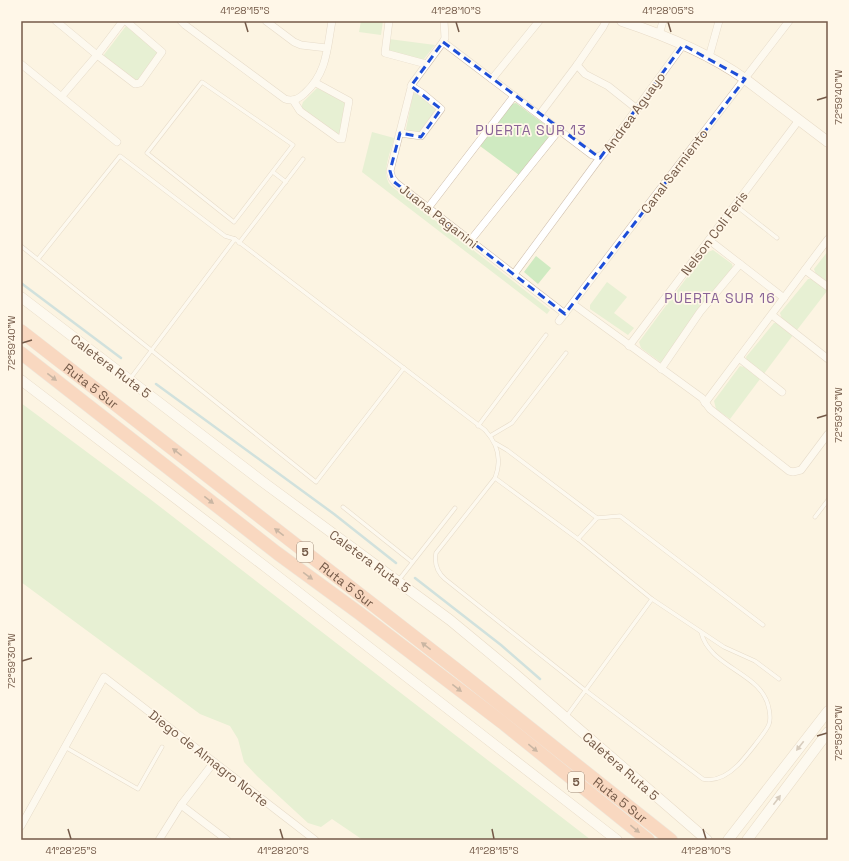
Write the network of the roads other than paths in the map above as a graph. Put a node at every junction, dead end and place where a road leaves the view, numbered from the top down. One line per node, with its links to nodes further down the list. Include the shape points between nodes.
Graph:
1 (56, 21): 18 (street)
2 (125, 21): 18 (street); 18 (street, via 162,52 140,84 135,84)
3 (181, 21): 29 (street, via 274,91 286,99)
4 (266, 21): 17 (street, via 294,42)
5 (332, 21): 17 (street)
6 (389, 21): 21 (street, via 385,53)
7 (444, 21): 15 (street)
8 (539, 21): 23 (street)
9 (606, 21): 22 (street)
10 (622, 21): 14 (street)
11 (663, 21): 14 (street)
12 (719, 21): 19 (street)
13 (789, 21): 24 (street, Canal Sarmiento)
14 (660, 35): 16 (street)
15 (443, 42): 21 (street, Juana Paganini); 23 (street, Andrea Aguayo)
16 (683, 45): 19 (street); 30 (street, Andrea Aguayo)
17 (327, 48): 25 (street)
18 (97, 55): 27 (street)
19 (709, 57): 24 (street)
20 (21, 64): 27 (street)
21 (426, 64): 26 (street, Juana Paganini)
22 (577, 65): 30 (street, via 585,74 608,86); 31 (street)
23 (492, 79): 28 (street, Andrea Aguayo)
24 (745, 79): 32 (street); 57 (street, Canal Sarmiento)
25 (316, 83): 29 (street, via 302,96); 29 (street, via 349,101 342,139 300,111)
26 (411, 86): 34 (street, Juana Paganini); 34 (street, via 440,110 421,136)
27 (62, 96): 35 (street)
28 (514, 96): 31 (street, Andrea Aguayo); 42 (street)
29 (293, 100)
30 (637, 109): 37 (street, Andrea Aguayo)
31 (540, 114): 33 (street, Andrea Aguayo)
32 (799, 120): 36 (street); 41 (street, Nelson Coli Feris)
33 (559, 130): 37 (street, Andrea Aguayo, via 597,157); 47 (street)
34 (400, 134): 42 (street, Juana Paganini, via 390,171 392,178)
35 (117, 142)
36 (828, 142)
37 (602, 155): 53 (street)
38 (303, 159): 40 (lane)
39 (273, 172): 39 (lane, via 234,222 147,153 202,82 293,145); 40 (lane)
40 (286, 182): 48 (lane)
41 (735, 205): 43 (lane); 46 (street, Nelson Coli Feris)
42 (428, 208): 47 (street, Juana Paganini)
43 (777, 238)
44 (235, 239): 48 (lane); 50 (lane, via 224,236 120,156); 64 (lane)
45 (828, 239): 52 (street)
46 (709, 240): 51 (street); 63 (street, Nelson Coli Feris)
47 (470, 241): 53 (street, Juana Paganini)
48 (239, 243): 69 (lane)
49 (21, 246): 50 (lane)
50 (38, 259): 64 (lane)
51 (740, 264): 56 (street); 70 (street, via 700,312)
52 (805, 270): 54 (street); 56 (street)
53 (514, 274): 58 (street, Juana Paganini)
54 (828, 287)
55 (21, 297): 72 (street, Caletera Ruta 5)
56 (784, 298): 59 (street)
57 (573, 304): 58 (street, Canal Sarmiento); 63 (street)
58 (565, 314): 60 (street, Canal Sarmiento)
59 (772, 314): 67 (street); 68 (street)
60 (560, 322)
61 (21, 331): 107 (highway, Ruta 5 Sur / 5, one-way to 61)
62 (546, 335): 75 (lane)
63 (629, 346): 70 (street)
64 (152, 350): 69 (lane, via 316,482); 72 (lane)
65 (21, 353): 106 (highway, Ruta 5 Sur / 5, one-way to 106, via 277,553 503,723)
66 (566, 353): 77 (lane, via 512,423)
67 (739, 358): 73 (street); 74 (street)
68 (828, 358)
69 (404, 368): 75 (lane)
70 (661, 369): 74 (street, via 702,398)
71 (21, 380): 105 (street)
72 (129, 380): 87 (street, Caletera Ruta 5)
73 (782, 392)
74 (705, 403): 76 (street, via 789,471 798,472)
75 (478, 426): 77 (lane)
76 (828, 434)
77 (490, 436): 78 (lane)
78 (494, 442): 79 (lane, via 499,456); 84 (lane)
79 (495, 478): 85 (lane); 92 (lane, via 436,553 437,569 445,579)
80 (828, 500): 83 (lane)
81 (343, 507): 86 (lane)
82 (455, 508): 86 (lane)
83 (815, 517)
84 (597, 518): 85 (lane); 89 (lane, via 620,516 625,519)
85 (578, 540): 88 (lane)
86 (412, 562): 87 (lane)
87 (398, 581): 94 (street, Caletera Ruta 5, via 479,644)
88 (652, 600): 90 (lane); 92 (lane)
89 (763, 625)
90 (701, 632): 91 (lane, via 729,650 754,661); 92 (lane, via 713,654 760,689 766,698 770,715 768,727 738,765 721,778 703,779)
91 (779, 679)
92 (585, 690): 94 (lane)
93 (828, 711): 95 (street)
94 (565, 718): 108 (street, Caletera Ruta 5)
95 (817, 725): 96 (street); 109 (street, one-way to 109)
96 (828, 732): 110 (street, one-way to 96)
97 (65, 747): 98 (lane, via 138,789); 99 (street, Diego de Almagro Norte, via 104,677); 101 (street)
98 (162, 747)
99 (214, 762): 100 (street); 104 (street, Diego de Almagro Norte)
100 (181, 805): 102 (street); 103 (street)
101 (21, 826)
102 (159, 840)
103 (227, 840)
104 (315, 840)
105 (617, 840)
106 (648, 840)
107 (671, 840)
108 (707, 840)
109 (728, 840)
110 (747, 840)

